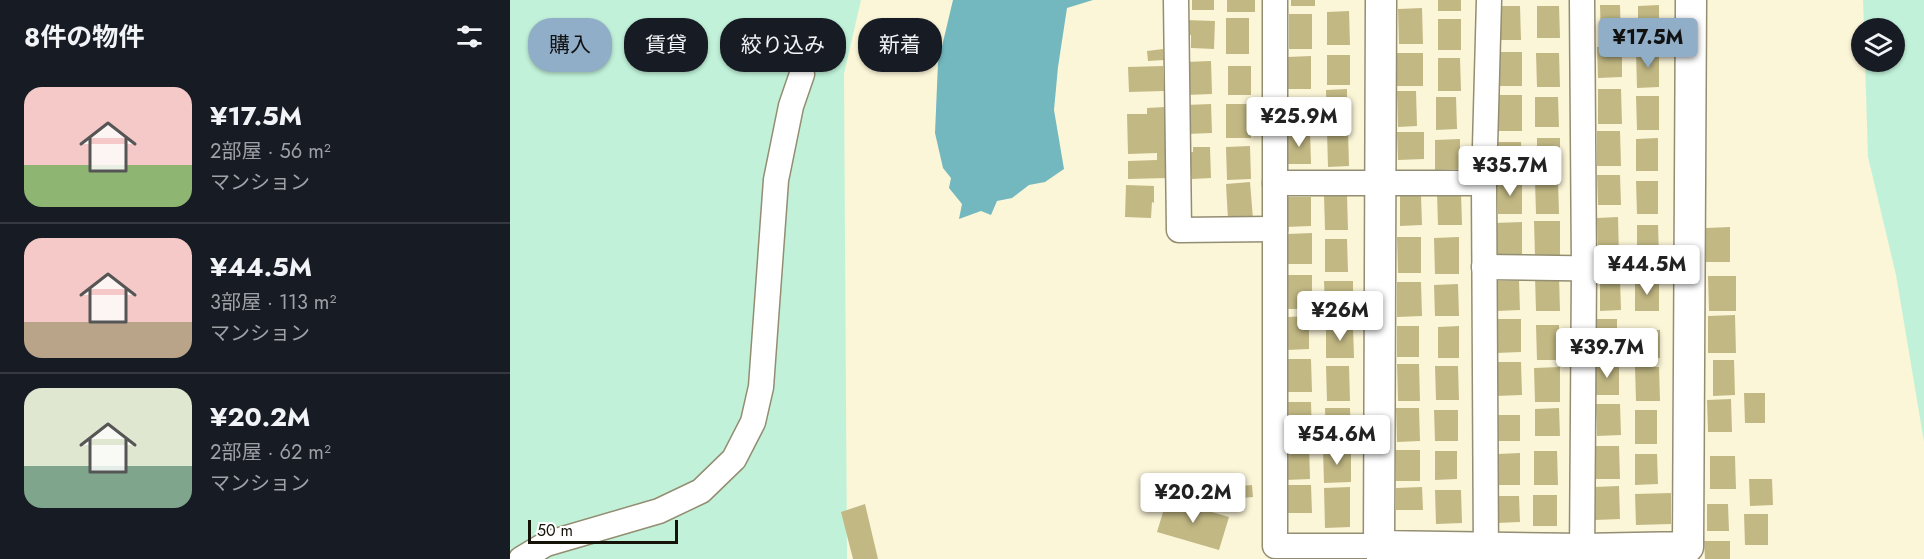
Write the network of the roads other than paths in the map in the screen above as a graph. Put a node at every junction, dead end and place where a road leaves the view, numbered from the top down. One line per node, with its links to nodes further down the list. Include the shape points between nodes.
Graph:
1 (1176, 0): 11 (street, via 1179,230)
2 (1275, 0): 8 (street)
3 (1382, 0): 10 (street)
4 (1489, 0): 9 (street)
5 (1582, 0): 13 (street)
6 (1691, 0): 14 (street)
7 (802, 74): 19 (street, via 791,106 776,180 761,387 753,422 734,459 701,491 659,511 546,544)
8 (1275, 183): 10 (street); 11 (street)
9 (1484, 183): 10 (street); 12 (street)
10 (1380, 185): 15 (street)
11 (1275, 230): 15 (street, via 1275,546)
12 (1484, 267): 13 (street); 16 (street)
13 (1584, 269): 14 (street); 18 (street)
14 (1689, 270): 17 (street)
15 (1379, 552): 16 (street)
16 (1486, 553): 18 (street)
17 (1688, 553): 18 (street)
18 (1582, 554)
19 (520, 559)

